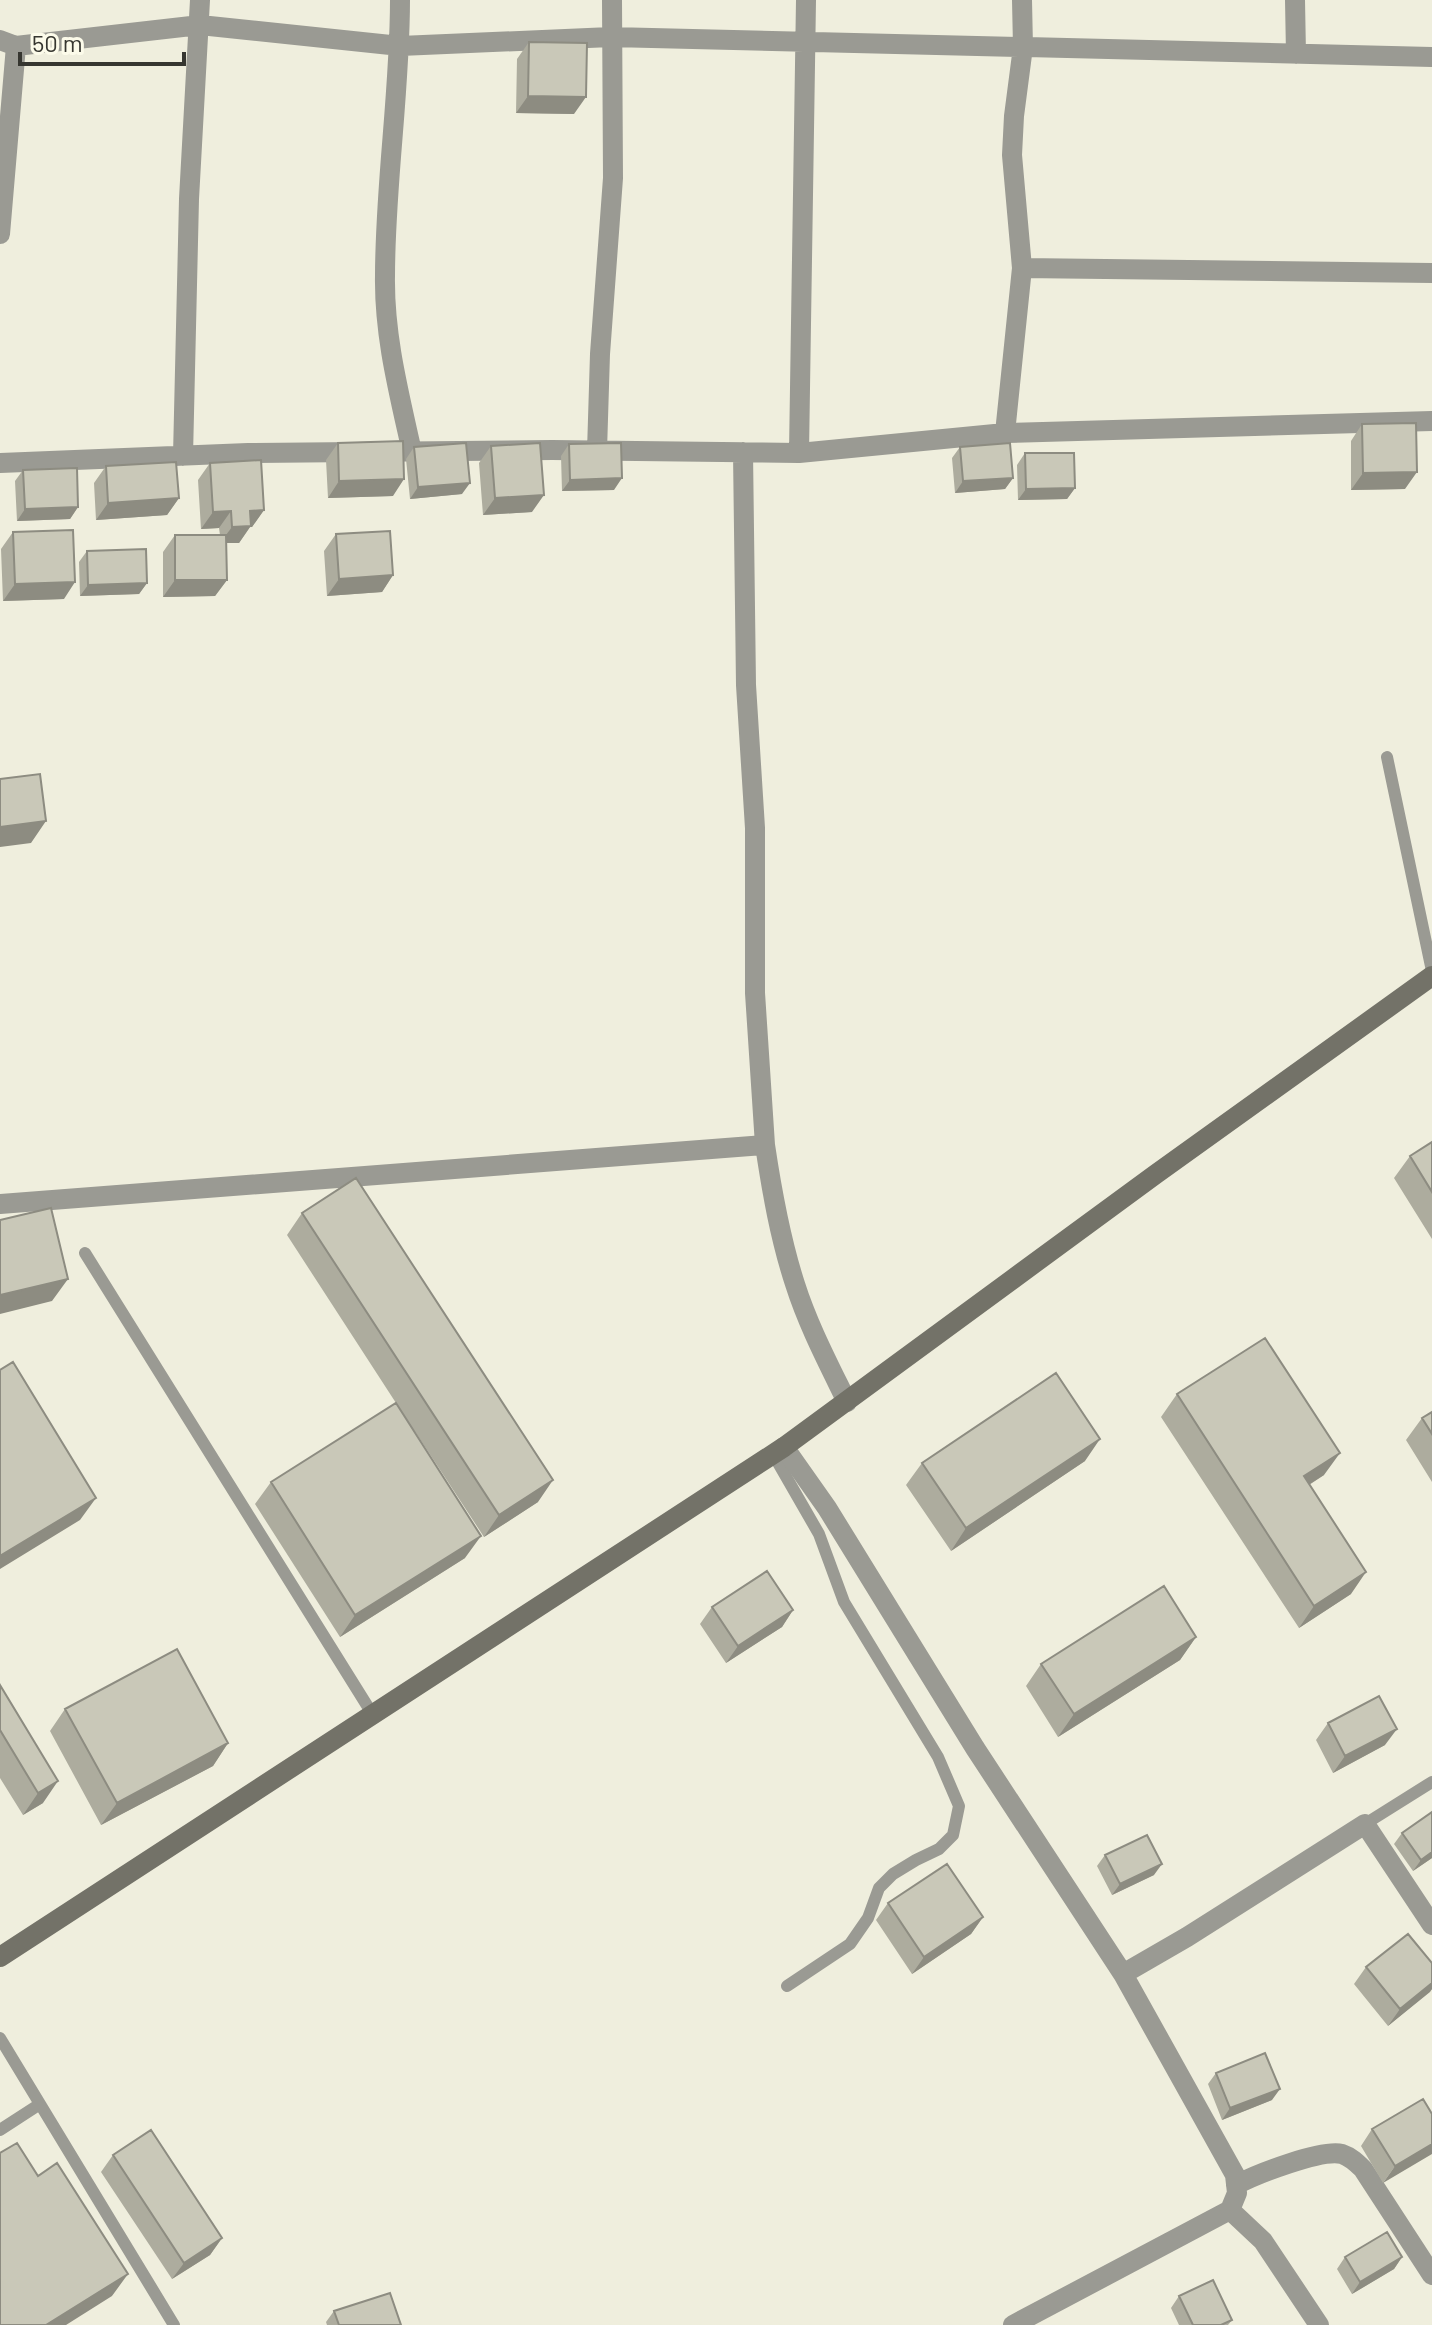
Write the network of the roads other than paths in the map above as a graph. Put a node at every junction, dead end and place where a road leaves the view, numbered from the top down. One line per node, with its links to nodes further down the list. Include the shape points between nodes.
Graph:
1 (200, 0): 7 (street)
2 (400, 0): 11 (street)
3 (612, 0): 8 (street)
4 (806, 0): 9 (street)
5 (1022, 0): 12 (street)
6 (1295, 0): 13 (street)
7 (200, 25): 10 (street); 11 (street); 24 (street, via 189,199)
8 (611, 37): 9 (street); 11 (street); 20 (street, via 613,178)
9 (806, 40): 12 (street); 23 (street)
10 (8, 43): 15 (street)
11 (400, 46): 21 (street, via 385,276 388,340)
12 (1023, 47): 13 (street); 16 (street, via 1012,155)
13 (1296, 54): 14 (street)
14 (1432, 57)
15 (0, 234)
16 (1022, 268): 17 (street); 19 (street)
17 (1432, 273)
18 (1432, 421): 19 (street)
19 (1005, 433): 23 (street)
20 (597, 451): 21 (street); 22 (street)
21 (412, 452): 24 (street)
22 (743, 452): 23 (street); 28 (street, via 755,993)
23 (799, 453)
24 (183, 456): 25 (street)
25 (0, 463)
26 (1387, 757): 27 (lane)
27 (1432, 974): 31 (street)
28 (765, 1145): 29 (street); 31 (street, via 779,1230 796,1287)
29 (0, 1204)
30 (85, 1253): 33 (lane)
31 (847, 1402): 32 (street)
32 (778, 1451): 33 (street); 38 (street, via 827,1508); 39 (lane, via 819,1534 844,1602 938,1757 959,1806 953,1835 879,1888 868,1918 850,1944)
33 (373, 1715): 37 (street)
34 (1432, 1782): 35 (lane)
35 (1365, 1824): 36 (street); 38 (street)
36 (1432, 1925)
37 (0, 1957)
38 (1123, 1974): 43 (street)
39 (787, 1986)
40 (0, 2038): 41 (lane)
41 (40, 2104): 42 (lane); 46 (lane)
42 (0, 2130)
43 (1236, 2185): 44 (street); 45 (street, via 1268,2169 1338,2153 1350,2157)
44 (1230, 2210): 47 (street); 48 (street, via 1263,2241)
45 (1432, 2275)
46 (174, 2325)
47 (1013, 2325)
48 (1319, 2325)

